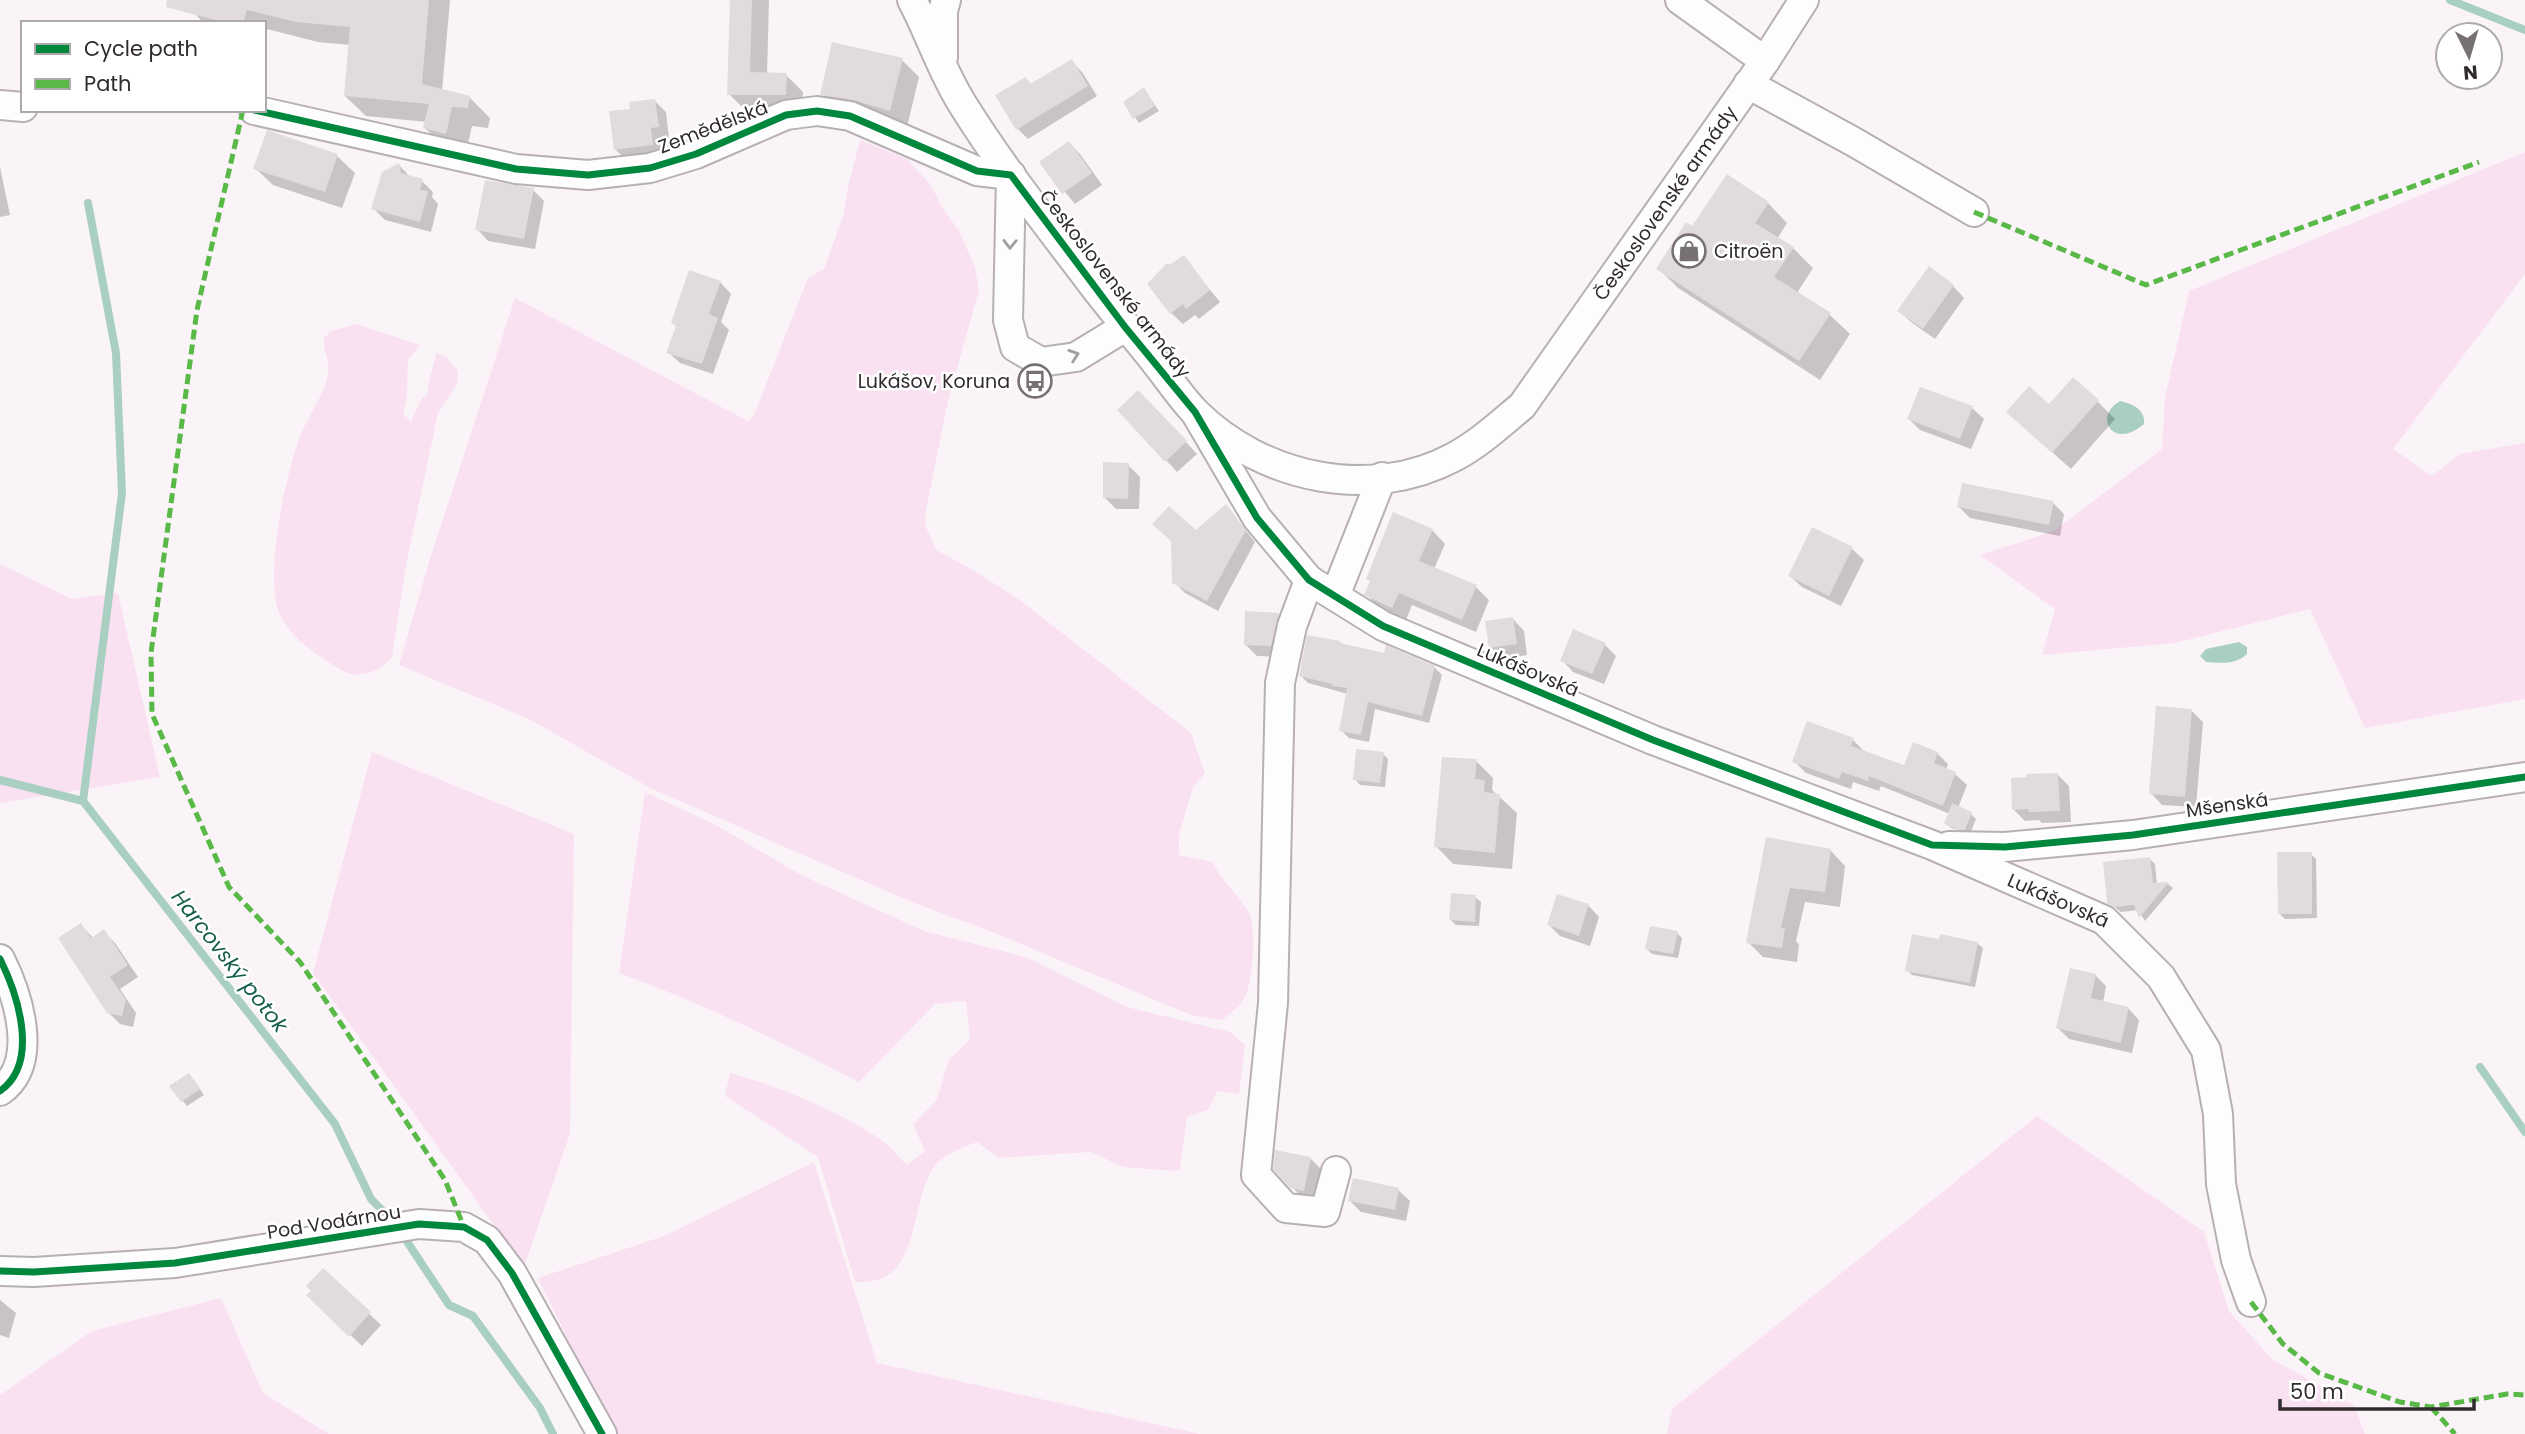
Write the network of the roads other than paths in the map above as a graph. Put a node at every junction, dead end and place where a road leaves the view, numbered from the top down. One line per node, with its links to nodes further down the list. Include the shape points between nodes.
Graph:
1 (912, 0): 6 (street, Československé armády)
2 (946, 0): 6 (street, Československé armády)
3 (1681, 0): 5 (street)
4 (1804, 0): 5 (street, Československé armády)
5 (1765, 61): 7 (street, Československé armády)
6 (943, 66): 11 (street, Československé armády)
7 (1748, 84): 12 (street); 15 (street, Československé armády, via 1522,406 1454,457 1422,471)
8 (0, 105): 9 (street)
9 (21, 107)
10 (263, 112): 11 (street, Zemědělská, via 516,169 587,174 650,168 696,154 786,115 817,111 850,116 977,171)
11 (1011, 175): 13 (street, Československé armády); 13 (street, one-way to 13, via 1008,320 1015,347 1041,362 1076,357)
12 (1974, 212)
13 (1125, 327): 14 (street, Československé armády)
14 (1195, 412): 15 (street, Československé armády, via 1232,442 1285,468 1321,478); 16 (street, Lukášovská, via 1257,518)
15 (1382, 477): 17 (street)
16 (1309, 580): 17 (street, Lukášovská); 22 (street, via 1292,626 1280,683 1273,1003 1255,1175 1286,1208 1325,1212)
17 (1335, 596): 19 (street, Lukášovská, via 1383,626 1653,740)
18 (2525, 777): 19 (street, Mšenská, via 2133,835 2005,848)
19 (1932, 845): 24 (street, Lukášovská, via 2104,920 2161,976 2206,1050 2218,1114 2221,1184 2235,1260)
20 (0, 958): 21 (street, via 23,1041 17,1073)
21 (0, 1091)
22 (1336, 1171)
23 (0, 1271): 25 (street, Pod Vodárnou, via 175,1264 419,1224 464,1227 487,1240 512,1273)
24 (2251, 1302)
25 (602, 1434)

